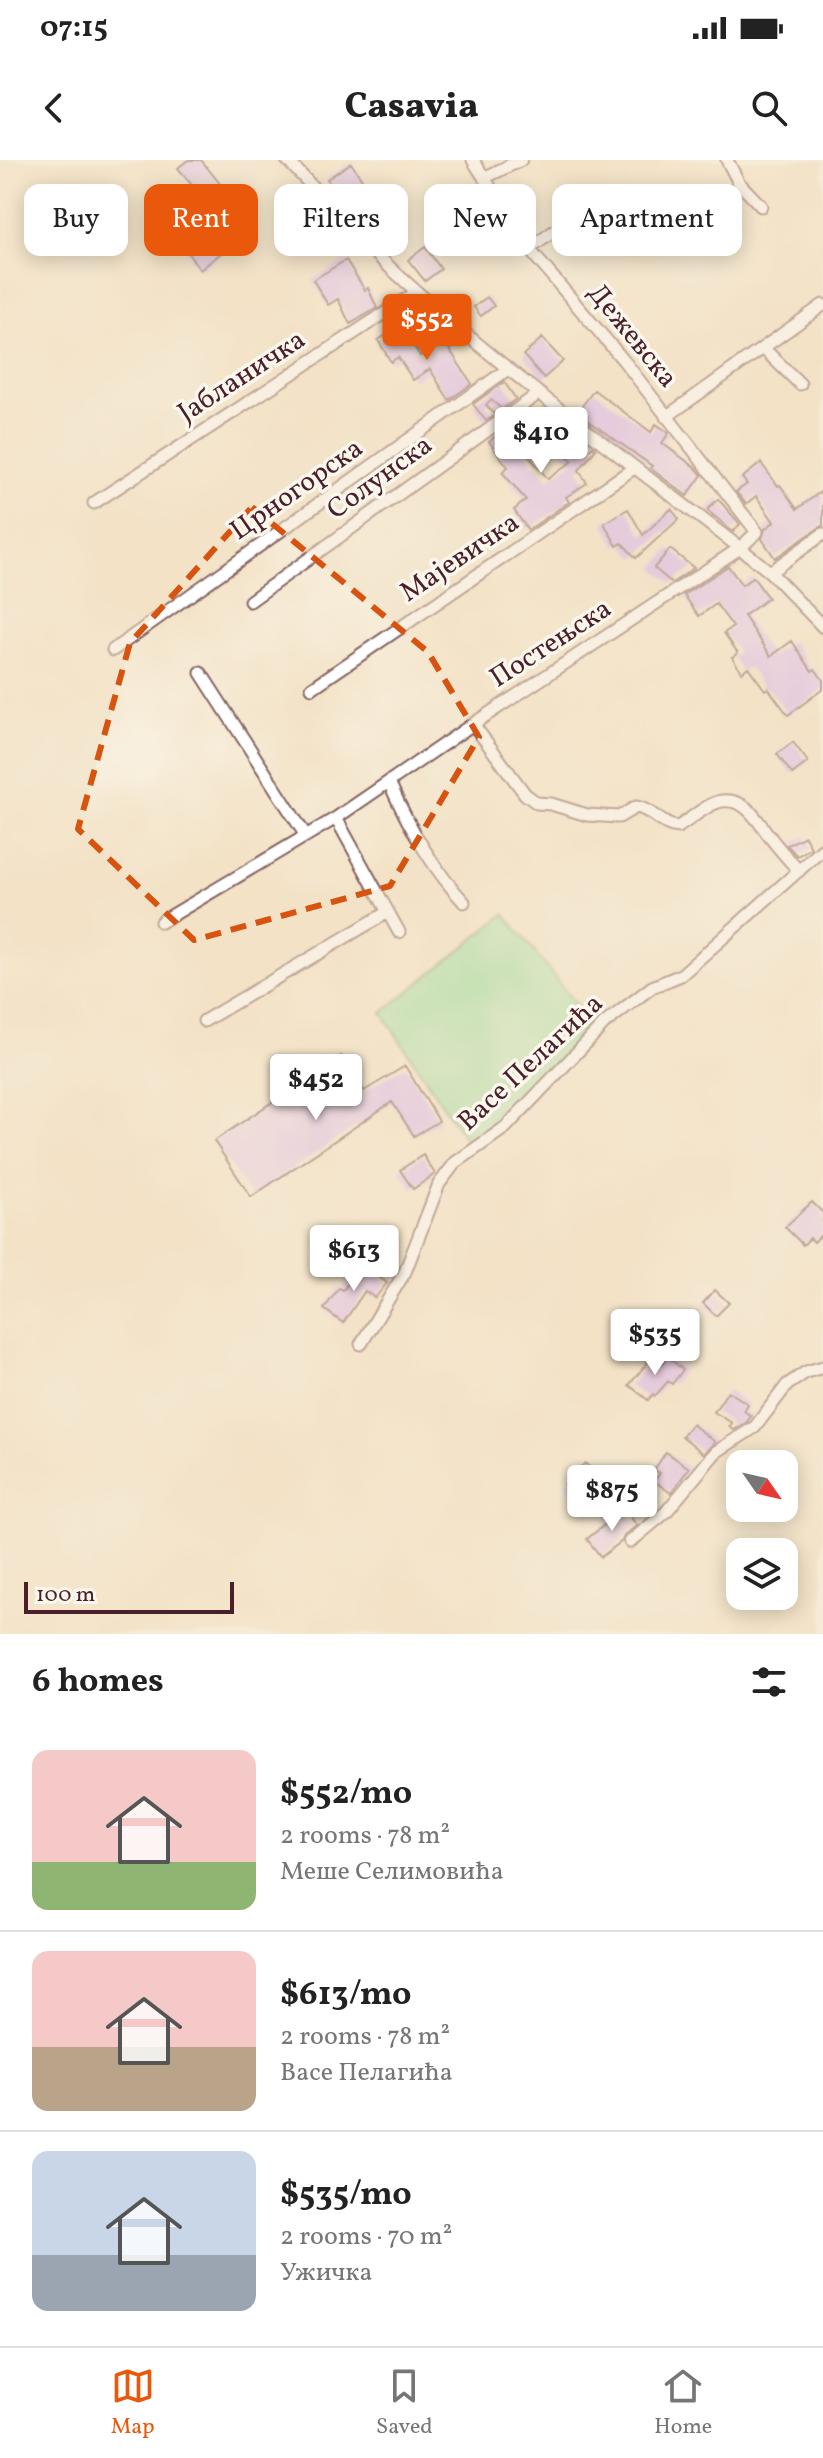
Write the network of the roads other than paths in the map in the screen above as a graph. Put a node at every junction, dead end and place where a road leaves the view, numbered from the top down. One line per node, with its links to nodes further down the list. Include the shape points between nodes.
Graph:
1 (287, 160): 9 (street)
2 (473, 160): 5 (street, Дежевска)
3 (521, 160): 5 (street)
4 (727, 160): 7 (street, via 739,183)
5 (484, 178): 6 (street, Дежевска)
6 (488, 184)
7 (761, 206)
8 (535, 256): 15 (street, Дежевска)
9 (417, 292): 12 (street); 17 (street, Јабланичка)
10 (823, 305): 11 (street, Дежевска)
11 (763, 348): 13 (street); 15 (street, Дежевска)
12 (508, 369): 14 (street); 23 (street, Црногорска)
13 (800, 384)
14 (538, 394): 16 (street); 21 (street, Солунска)
15 (666, 417): 19 (street, Дежевска, via 756,529)
16 (634, 468): 19 (street); 25 (street, Мајевичка)
17 (94, 503)
18 (823, 534): 20 (street)
19 (740, 548): 20 (street); 26 (street, Постењска)
20 (770, 572): 22 (street)
21 (250, 601)
22 (821, 623)
23 (113, 650)
24 (201, 673): 29 (street)
25 (312, 688)
26 (473, 724): 27 (street, Постењска); 31 (street, via 537,803 619,817 644,808 678,827 721,801 737,803 762,823)
27 (389, 782): 28 (street, Постењска); 32 (street, via 440,875)
28 (336, 818): 29 (street, Постењска); 33 (street)
29 (306, 836): 34 (street, Постењска)
30 (823, 849): 31 (street, Васе Пелагића)
31 (799, 871): 37 (street, Васе Пелагића, via 681,975 652,987 605,1023 506,1127 455,1163 439,1184 405,1272)
32 (464, 902)
33 (388, 912): 35 (street); 36 (street)
34 (161, 922)
35 (399, 932)
36 (204, 1021)
37 (361, 1344)
38 (823, 1367): 39 (street, via 787,1385 755,1427 716,1452 666,1512)
39 (630, 1542)

